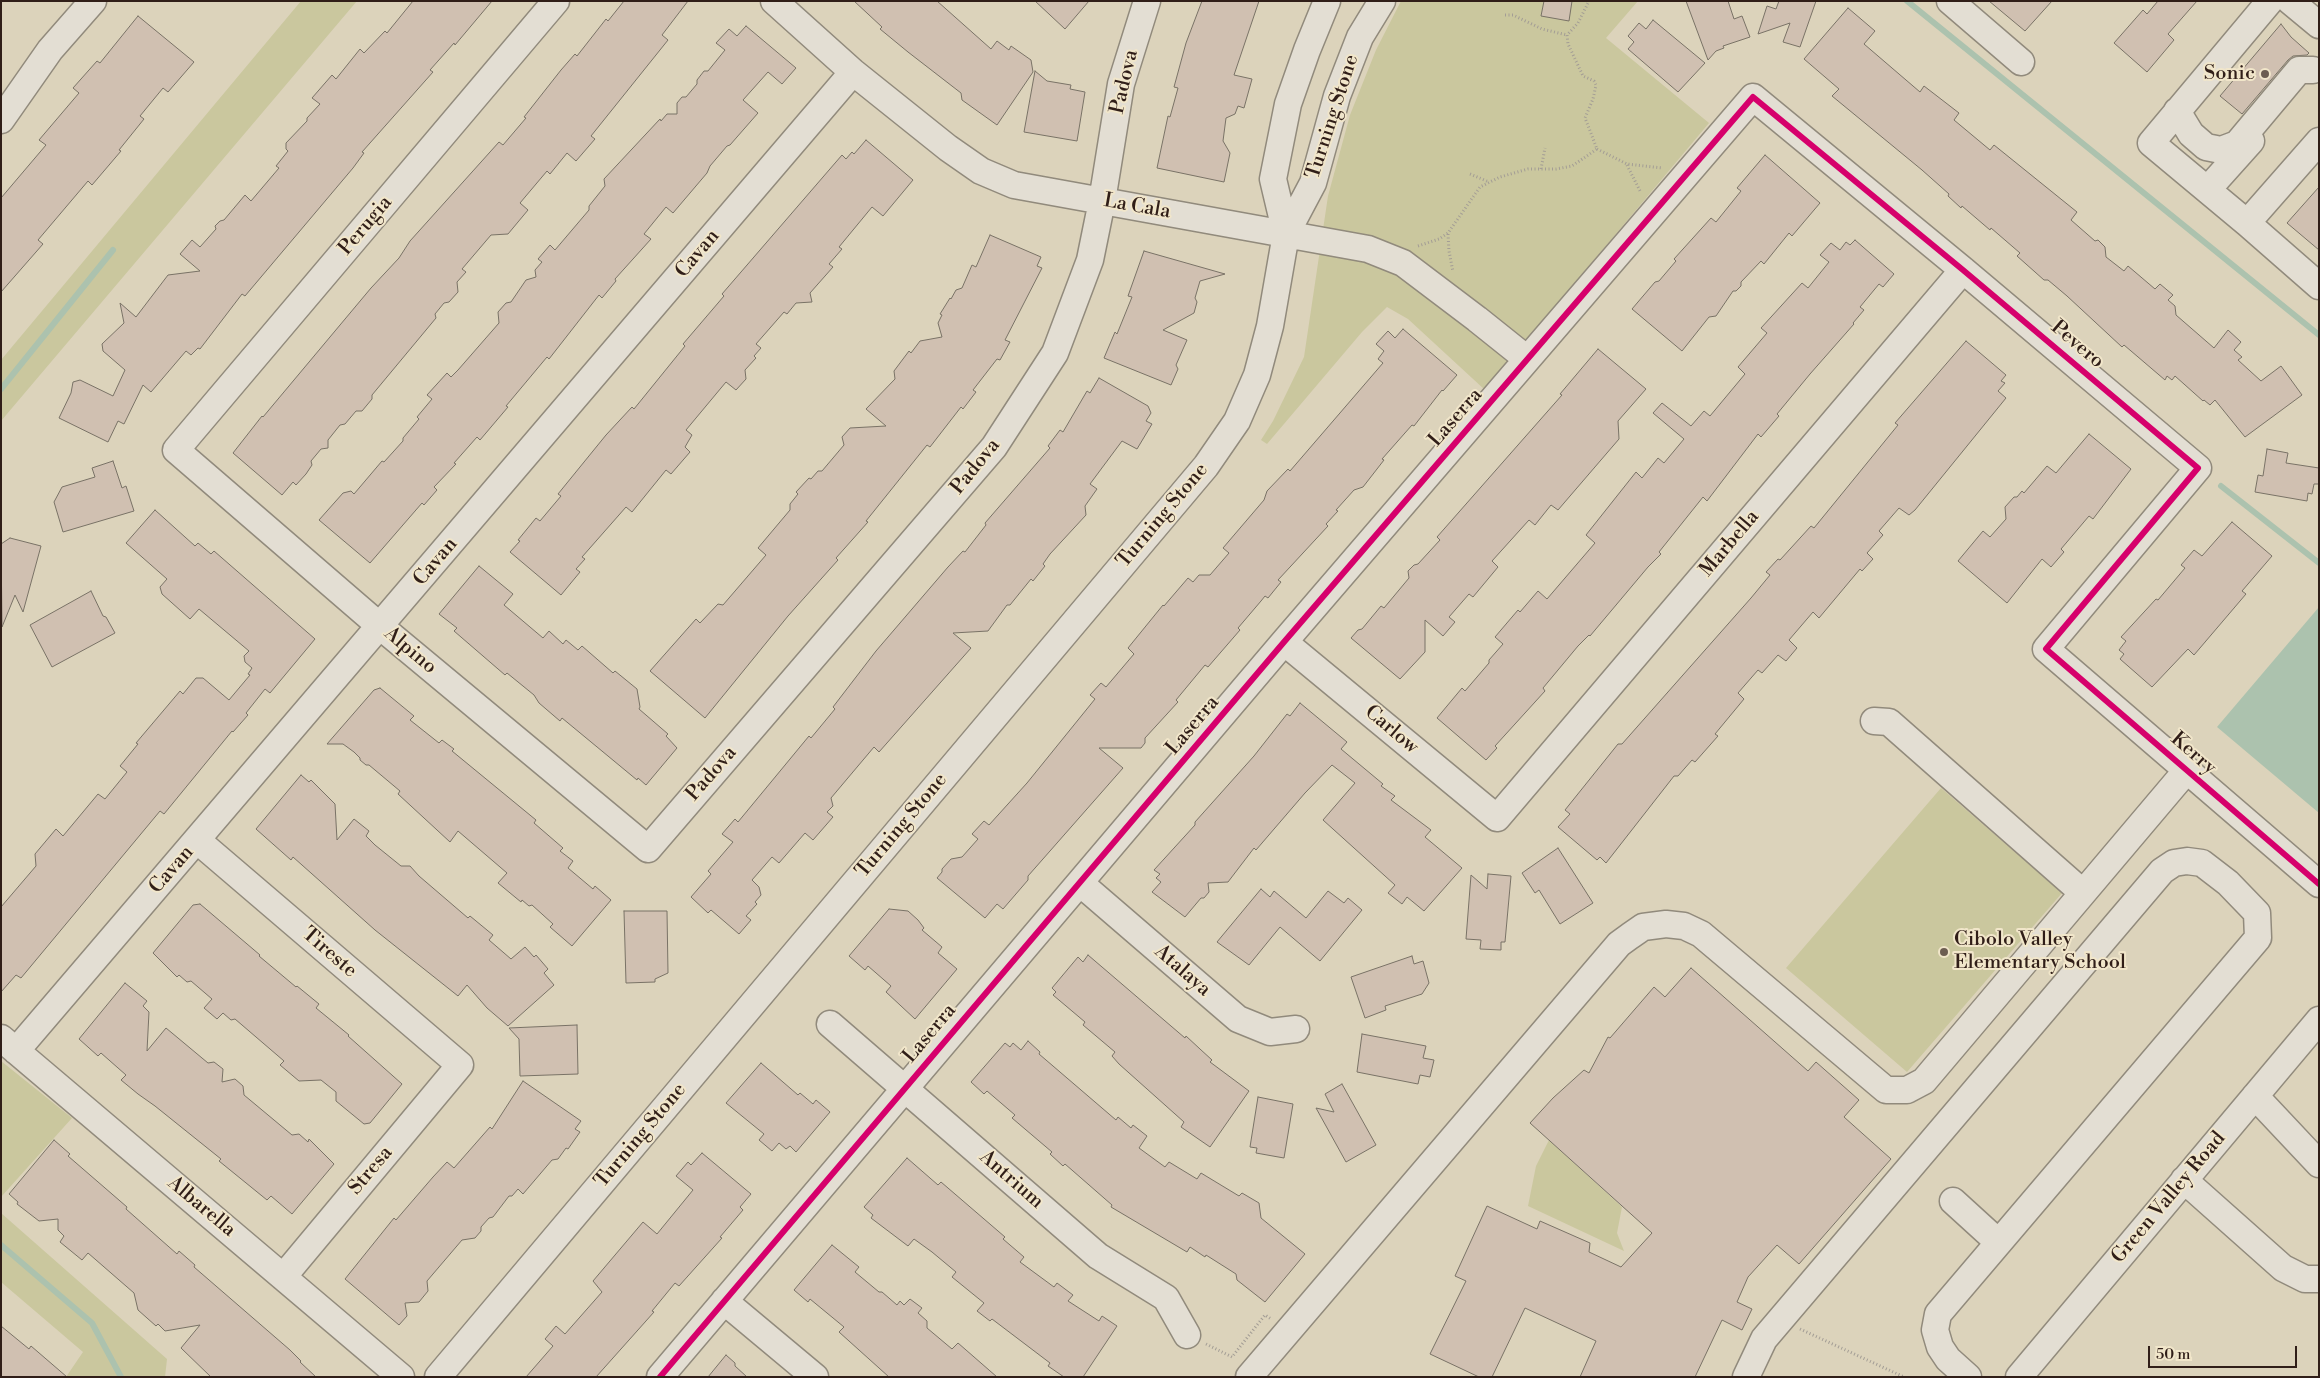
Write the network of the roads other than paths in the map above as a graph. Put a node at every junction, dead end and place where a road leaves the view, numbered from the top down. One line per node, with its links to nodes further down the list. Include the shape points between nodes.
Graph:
1 (93, 1): 16 (street, via 50,50)
2 (556, 1): 25 (street, Perugia)
3 (774, 1): 13 (street, La Cala)
4 (1148, 1): 19 (street, Padova, via 1121,84)
5 (1327, 1): 21 (street, Turning Stone, via 1288,104 1273,179)
6 (1382, 1): 21 (street, Turning Stone, via 1360,37 1337,96 1313,183)
7 (1950, 1): 11 (street)
8 (2270, 1): 15 (street)
9 (2290, 1): 10 (street)
10 (2319, 25)
11 (2020, 62)
12 (2316, 67): 15 (street, via 2299,70 2237,144 2221,150 2206,147 2191,134); 18 (street)
13 (854, 72): 19 (street, La Cala, via 981,171 1014,185); 26 (street, Cavan)
14 (1753, 97): 22 (street, Pevero); 24 (street, Laserra)
15 (2177, 111): 18 (street, via 2151,142)
16 (1, 120)
17 (2319, 141): 20 (street)
18 (2208, 189): 20 (street)
19 (1102, 201): 21 (street, La Cala); 33 (street, Padova, via 1090,260 1055,353 994,447)
20 (2247, 223): 23 (street)
21 (1286, 234): 24 (street, La Cala, via 1368,249 1403,263); 53 (street, Turning Stone, via 1270,326 1257,375 1236,421 1206,466)
22 (1962, 270): 28 (street, Pevero, via 2198,468); 31 (street, Marbella)
23 (2319, 286)
24 (1528, 359): 27 (street, Laserra)
25 (176, 450): 26 (street, Alpino)
26 (380, 627): 32 (street, Cavan); 33 (street, Alpino)
27 (1284, 642): 31 (street, Carlow); 34 (street, Laserra)
28 (2046, 649): 30 (street, Kerry)
29 (1874, 721): 36 (street, via 1889,722)
30 (2187, 770): 35 (street, Kerry); 36 (street)
31 (1497, 818)
32 (198, 841): 40 (street, Cavan); 41 (street, Tireste)
33 (648, 849)
34 (1080, 884): 39 (street, Atalaya, via 1238,1019 1270,1032); 42 (street, Laserra)
35 (2319, 884)
36 (2082, 892): 56 (street, via 1924,1081 1907,1090 1886,1090 1701,934 1684,926 1643,927 1619,944)
37 (2319, 1020): 43 (street, Green Valley Road)
38 (830, 1024): 42 (street, Antrium)
39 (1296, 1029)
40 (9, 1045): 48 (street, Albarella)
41 (460, 1065): 48 (street, Stresa)
42 (905, 1089): 50 (street, Laserra); 51 (street, Antrium, via 1098,1256 1166,1298)
43 (2255, 1096): 44 (street); 45 (street, Green Valley Road)
44 (2319, 1164)
45 (2184, 1180): 49 (street, via 2283,1268 2305,1279); 59 (street, Green Valley Road)
46 (1953, 1201): 47 (street)
47 (1998, 1242): 57 (street, via 2258,938 2257,913 2202,862 2174,862 2162,871 1764,1339); 58 (street, via 1938,1314 1935,1330 1940,1347)
48 (283, 1277): 52 (street, Albarella)
49 (2319, 1279)
50 (724, 1301): 54 (street, Laserra); 55 (street)
51 (1187, 1335)
52 (401, 1377)
53 (438, 1377)
54 (660, 1377)
55 (815, 1377)
56 (1249, 1377)
57 (1746, 1377)
58 (1968, 1377)
59 (2019, 1377)

